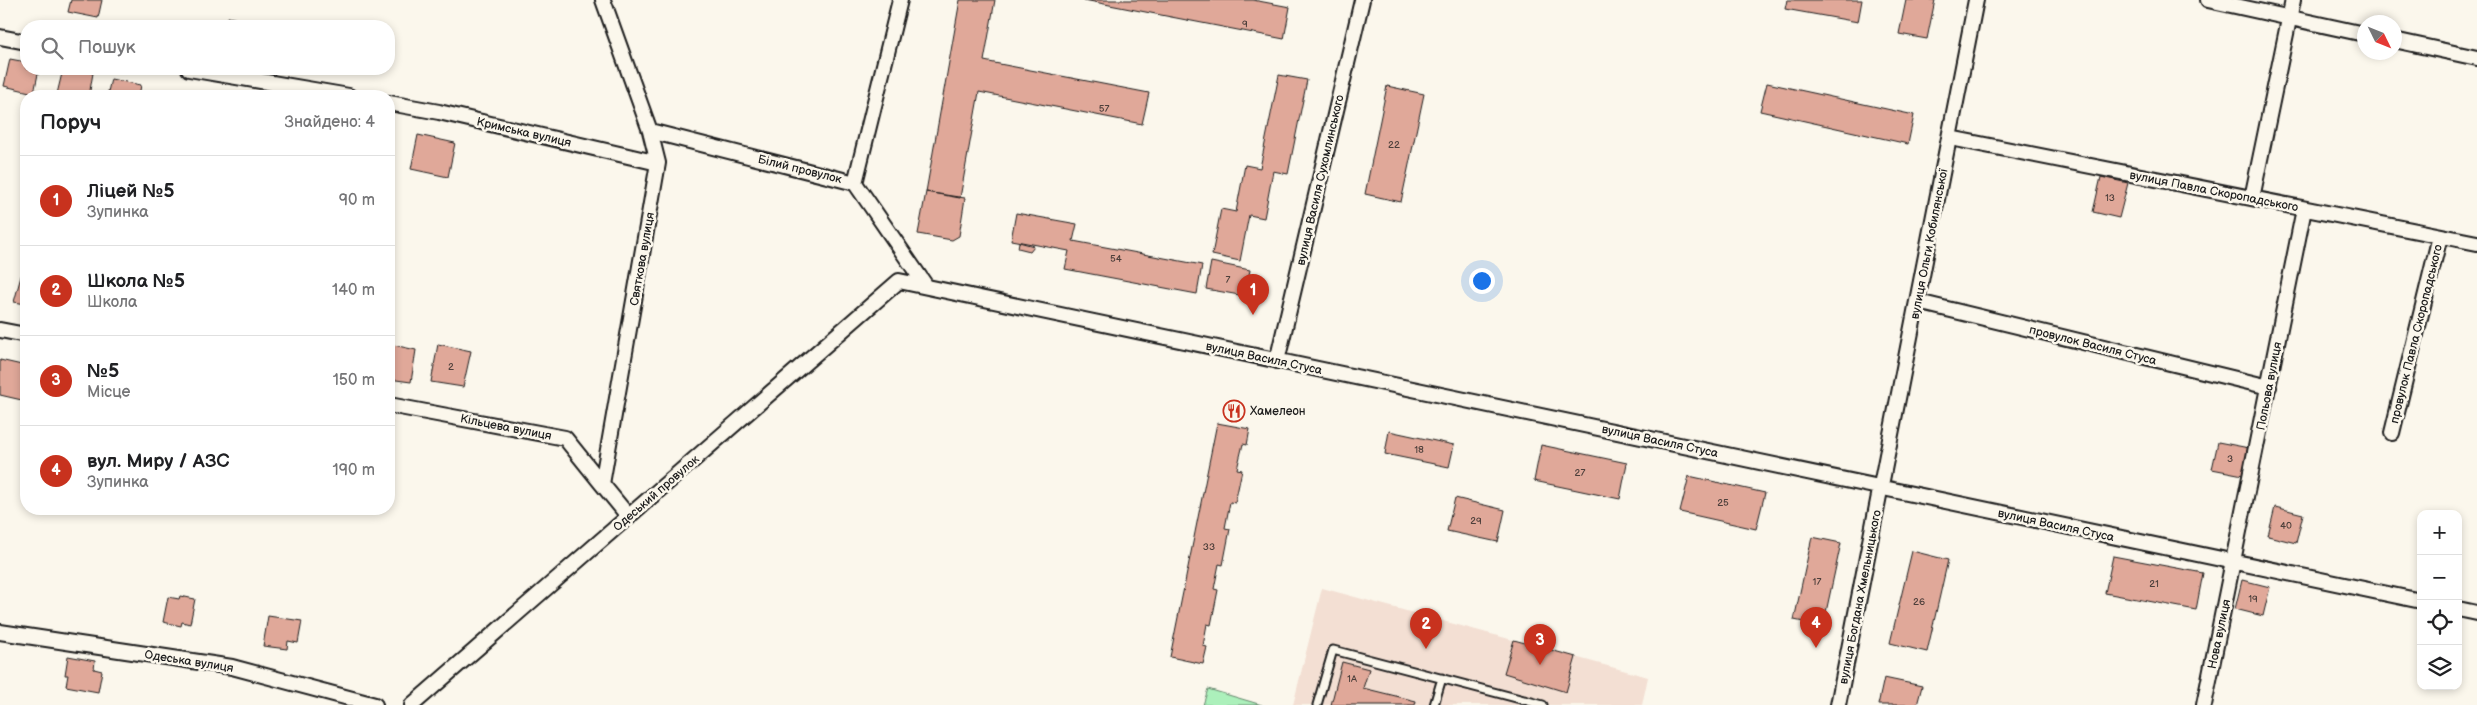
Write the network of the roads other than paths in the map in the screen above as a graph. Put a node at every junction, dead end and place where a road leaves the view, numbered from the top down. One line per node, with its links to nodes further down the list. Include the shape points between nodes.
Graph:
1 (603, 0): 16 (street, Святкова вулиця)
2 (900, 0): 19 (street, Білий провулок)
3 (1362, 0): 29 (street, вулиця Василя Сухомлинського)
4 (1976, 0): 17 (street, вулиця Ольги Кобилянської)
5 (2208, 0): 7 (street)
6 (2294, 0): 7 (street)
7 (2290, 18): 8 (street); 20 (street)
8 (2357, 32)
9 (0, 38): 10 (street)
10 (20, 41)
11 (2402, 42): 12 (street)
12 (2477, 58)
13 (225, 75): 14 (street)
14 (313, 90)
15 (395, 104): 18 (street, Кримська вулиця)
16 (650, 132): 18 (street, Святкова вулиця); 19 (street, Білий провулок)
17 (1950, 138): 20 (street, вулиця Павла Скоропадського); 26 (street, вулиця Ольги Кобилянської)
18 (658, 163): 33 (street, Святкова вулиця)
19 (855, 183): 25 (street)
20 (2252, 198): 21 (street, вулиця Павла Скоропадського)
21 (2304, 209): 22 (street, вулиця Павла Скоропадського); 30 (street, Польова вулиця)
22 (2440, 236): 23 (street, вулиця Павла Скоропадського); 32 (street, провулок Павла Скоропадського)
23 (2477, 243)
24 (900, 281): 25 (street, вулиця Василя Стуса); 35 (street, Одеський провулок)
25 (926, 286): 29 (street, вулиця Василя Стуса)
26 (1918, 302): 30 (street, провулок Василя Стуса); 34 (street, вулиця Ольги Кобилянської)
27 (0, 330): 28 (street)
28 (20, 335)
29 (1278, 361): 34 (street, вулиця Василя Стуса)
30 (2268, 387): 36 (street, Польова вулиця)
31 (395, 406): 33 (street, Кільцева вулиця, via 565,438)
32 (2392, 433)
33 (602, 484): 35 (street)
34 (1882, 488): 36 (street, вулиця Василя Стуса); 47 (street, вулиця Богдана Хмельницького)
35 (629, 516): 43 (street, Одеський провулок)
36 (2233, 562): 37 (street, вулиця Василя Стуса); 48 (street, Нова вулиця)
37 (2417, 601)
38 (2462, 610): 39 (street)
39 (2477, 613)
40 (0, 632): 42 (street, Одеська вулиця, via 232,667)
41 (1442, 678): 44 (lane, via 1333,650); 45 (lane); 46 (lane)
42 (375, 705)
43 (412, 705)
44 (1316, 705)
45 (1434, 705)
46 (1543, 705)
47 (1838, 705)
48 (2204, 705)

